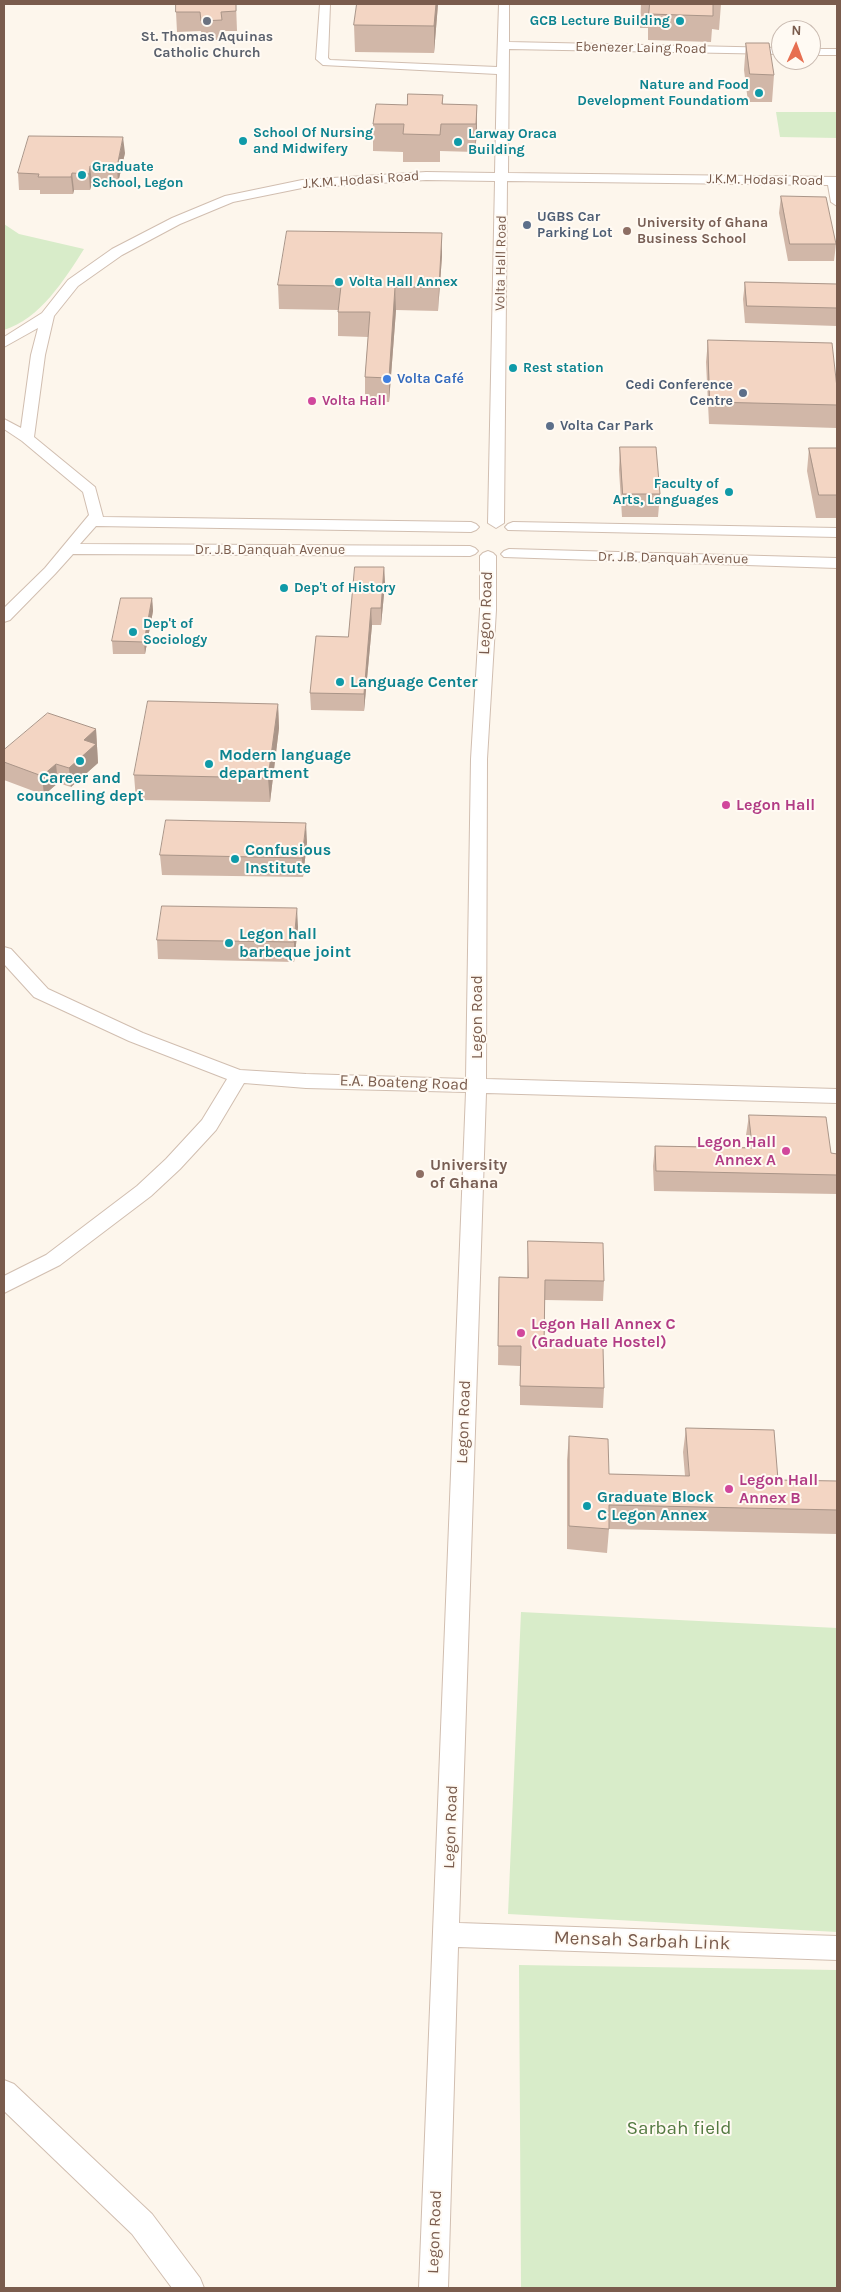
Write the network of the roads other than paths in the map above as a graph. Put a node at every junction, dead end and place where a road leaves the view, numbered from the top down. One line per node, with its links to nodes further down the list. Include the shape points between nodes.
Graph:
1 (325, 4): 7 (street, via 322,59 327,63)
2 (504, 4): 3 (street, Volta Hall Road)
3 (502, 45): 4 (street, Ebenezer Laing Road); 7 (street, Volta Hall Road)
4 (771, 51)
5 (821, 52): 6 (street)
6 (837, 52)
7 (504, 70): 8 (street, Volta Hall Road)
8 (502, 176): 9 (street, J.K.M. Hodasi Road); 11 (street, J.K.M. Hodasi Road, via 426,176 326,182 229,199 176,221 117,252 73,283); 16 (street, Volta Hall Road)
9 (835, 181): 10 (street)
10 (837, 202)
11 (47, 316): 12 (street); 14 (street, J.K.M. Hodasi Road, via 38,355)
12 (4, 344)
13 (4, 423): 14 (street)
14 (27, 438): 15 (street, via 90,490 97,515)
15 (91, 521): 17 (street, Dr. J.B. Danquah Avenue); 20 (street)
16 (496, 523): 17 (street, Dr. J.B. Danquah Avenue); 18 (street, Dr. J.B. Danquah Avenue)
17 (471, 527): 21 (street, Legon Road, via 461,536 461,542)
18 (513, 527): 19 (street, Dr. J.B. Danquah Avenue); 21 (street, via 522,533 524,541 520,549)
19 (837, 533)
20 (70, 548): 21 (street, Dr. J.B. Danquah Avenue); 23 (street)
21 (489, 554): 22 (street, Dr. J.B. Danquah Avenue); 26 (street, Legon Road, via 479,759)
22 (837, 563)
23 (4, 617)
24 (4, 953): 25 (street, E.A. Boateng Road, via 41,993 136,1037)
25 (238, 1076): 26 (street, E.A. Boateng Road); 28 (street, via 208,1125 144,1191 53,1260)
26 (476, 1085): 27 (street, E.A. Boateng Road); 29 (street, Legon Road)
27 (837, 1096)
28 (4, 1285)
29 (447, 1935): 30 (street, Mensah Sarbah Link); 33 (street, Legon Road)
30 (837, 1948)
31 (4, 2092): 32 (street, via 142,2224)
32 (190, 2288)
33 (433, 2288)

